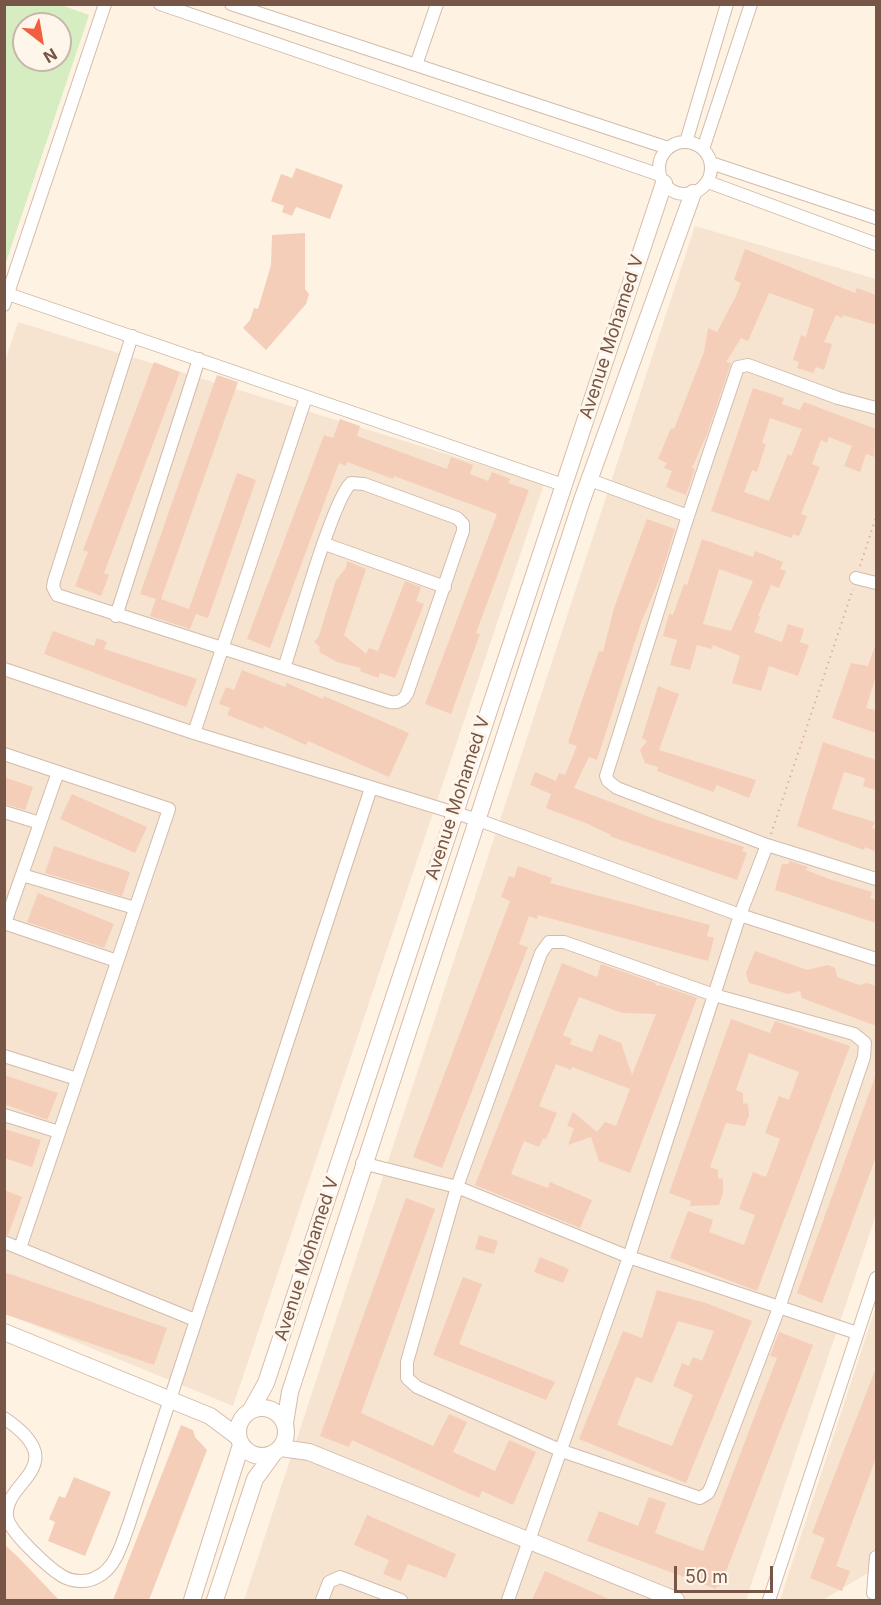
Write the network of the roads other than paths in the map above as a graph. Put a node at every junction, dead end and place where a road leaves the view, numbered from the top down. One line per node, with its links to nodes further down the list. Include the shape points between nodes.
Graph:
1 (105, 4): 17 (street)
2 (160, 4): 12 (street)
3 (231, 4): 7 (street)
4 (436, 4): 7 (street)
5 (727, 4): 8 (street)
6 (751, 4): 10 (street)
7 (416, 65): 9 (street)
8 (686, 142): 9 (street); 10 (street)
9 (668, 148): 12 (street, via 659,165)
10 (703, 148): 11 (street)
11 (711, 163): 13 (street); 15 (street)
12 (662, 179): 14 (street, via 677,193); 23 (street, Avenue Mohamed V)
13 (708, 182): 14 (street); 16 (street)
14 (693, 193): 22 (street, Avenue Mohamed V)
15 (876, 218)
16 (876, 244)
17 (6, 299): 18 (street)
18 (132, 336): 19 (street); 29 (street, via 52,587 57,595)
19 (199, 359): 20 (street); 29 (street)
20 (306, 397): 23 (street); 30 (street)
21 (876, 408): 24 (street, via 740,365)
22 (590, 480): 24 (street); 39 (street, Avenue Mohamed V)
23 (562, 485): 38 (street, Avenue Mohamed V)
24 (688, 516): 41 (street, via 606,776 617,788)
25 (324, 544): 28 (street); 28 (street, via 347,487 357,482 374,488 460,520 464,531); 31 (street)
26 (856, 578): 27 (street)
27 (876, 583)
28 (445, 587): 31 (street, via 407,694 400,702)
29 (116, 616): 30 (street)
30 (223, 649): 31 (street); 33 (street)
31 (284, 668)
32 (4, 669): 33 (street)
33 (194, 733): 36 (street)
34 (4, 754): 35 (street)
35 (58, 772): 40 (street); 44 (street, via 169,808)
36 (371, 788): 38 (street); 61 (street)
37 (4, 812): 40 (street)
38 (453, 813): 39 (street); 65 (street, Avenue Mohamed V, via 266,1383)
39 (478, 820): 45 (street); 54 (street, Avenue Mohamed V)
40 (40, 823): 42 (street)
41 (767, 845): 43 (street); 45 (street)
42 (22, 875): 44 (street); 46 (street)
43 (876, 879)
44 (135, 908): 48 (street)
45 (741, 915): 47 (street); 49 (street)
46 (5, 923): 48 (street)
47 (876, 959)
48 (117, 961): 51 (street)
49 (714, 995): 55 (street, via 564,942 549,942 541,953); 58 (street); 60 (street, via 854,1034 865,1043 864,1057)
50 (4, 1056): 51 (street)
51 (77, 1079): 53 (street)
52 (4, 1114): 53 (street)
53 (59, 1132): 57 (street)
54 (362, 1163): 55 (street); 68 (street, Avenue Mohamed V, via 290,1392)
55 (457, 1187): 58 (street); 70 (street, via 407,1362 407,1378 417,1387)
56 (4, 1242): 57 (street)
57 (20, 1248): 61 (street)
58 (629, 1257): 60 (street); 70 (street)
59 (876, 1278): 63 (street)
60 (779, 1308): 63 (street); 70 (street, via 704,1497 694,1497)
61 (195, 1320): 64 (street)
62 (4, 1332): 64 (street)
63 (857, 1333): 80 (street)
64 (170, 1398): 66 (street); 67 (street, via 119,1551 108,1572 91,1581 62,1576 11,1528 8,1503 33,1471 34,1454 26,1432)
65 (248, 1413): 66 (street); 68 (street, via 266,1408 274,1411); 69 (street, via 239,1425)
66 (210, 1416): 69 (street)
67 (4, 1418)
68 (281, 1439): 69 (street, via 254,1455); 71 (street); 75 (street, Avenue Mohamed V, via 255,1479)
69 (240, 1441): 74 (street)
70 (562, 1451): 71 (street)
71 (530, 1543): 78 (street); 79 (street)
72 (876, 1557): 73 (street)
73 (875, 1592): 81 (street)
74 (192, 1600)
75 (215, 1600)
76 (322, 1600): 77 (street, via 329,1582 340,1577)
77 (401, 1600)
78 (508, 1600)
79 (676, 1600)
80 (768, 1600)
81 (862, 1600)

